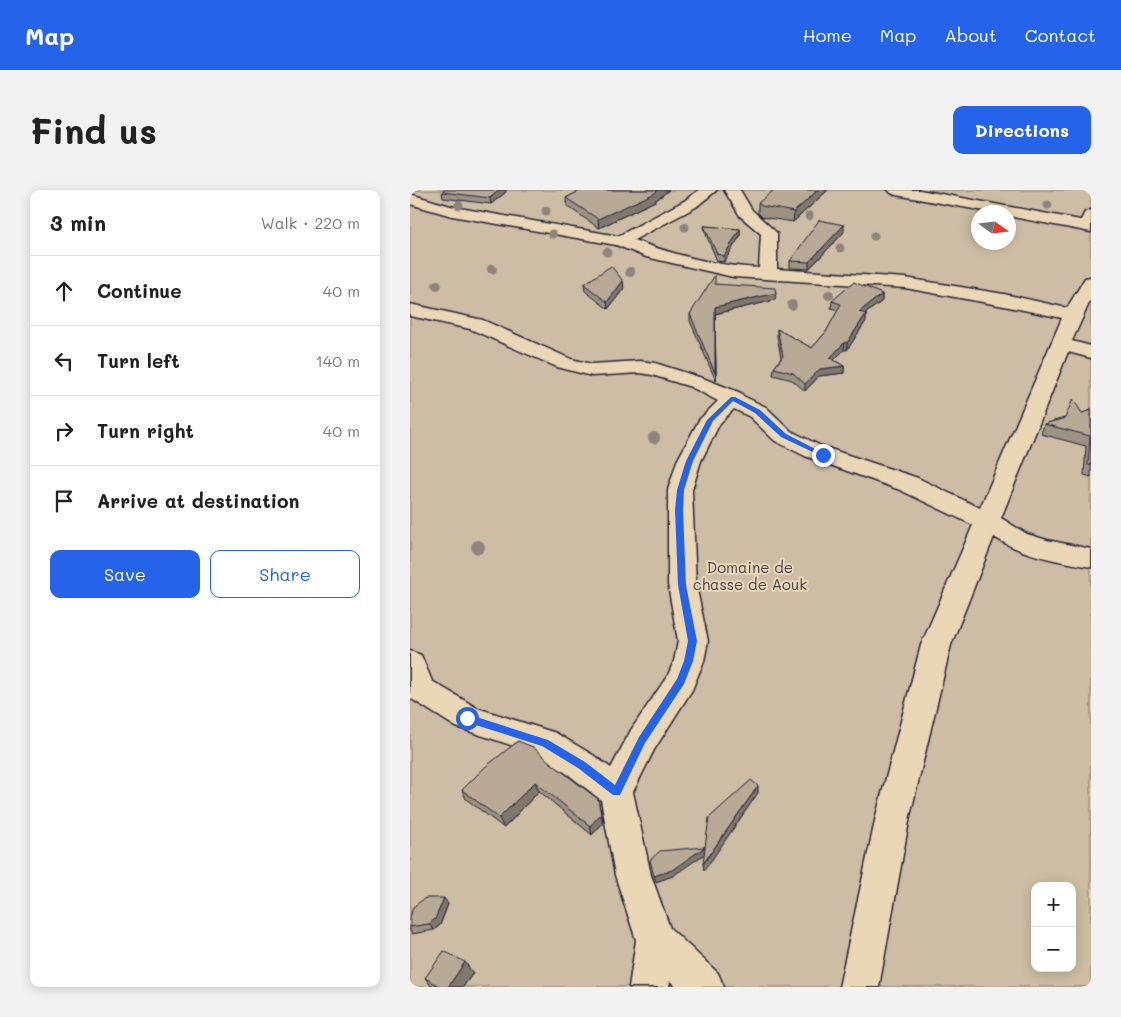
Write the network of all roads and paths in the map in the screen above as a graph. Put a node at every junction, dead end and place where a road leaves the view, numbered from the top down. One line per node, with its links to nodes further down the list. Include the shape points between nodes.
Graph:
1 (709, 190): 6 (street, via 690,204)
2 (732, 190): 7 (street, via 746,213 769,233)
3 (896, 190): 5 (street)
4 (410, 199): 6 (street, via 452,210)
5 (1089, 222)
6 (620, 241): 7 (street, via 684,262 732,272)
7 (768, 274): 10 (street, via 905,283)
8 (1091, 282): 10 (street)
9 (410, 310): 13 (street, via 476,324 564,362 592,370 655,369)
10 (1073, 316): 11 (street)
11 (1061, 344): 12 (street); 14 (street)
12 (1091, 352)
13 (733, 398): 14 (street, via 758,412 783,436 813,451 908,484); 17 (street, via 710,420 689,461 680,490 682,585 693,641 689,661 681,681 642,740)
14 (987, 521): 15 (street, via 1018,540 1044,549); 21 (street, via 936,645 893,816)
15 (1091, 558)
16 (410, 663): 17 (street, via 420,689 467,718 545,743)
17 (616, 792): 18 (street, via 633,875)
18 (655, 940): 19 (street); 20 (street)
19 (649, 987)
20 (704, 987)
21 (859, 987)

